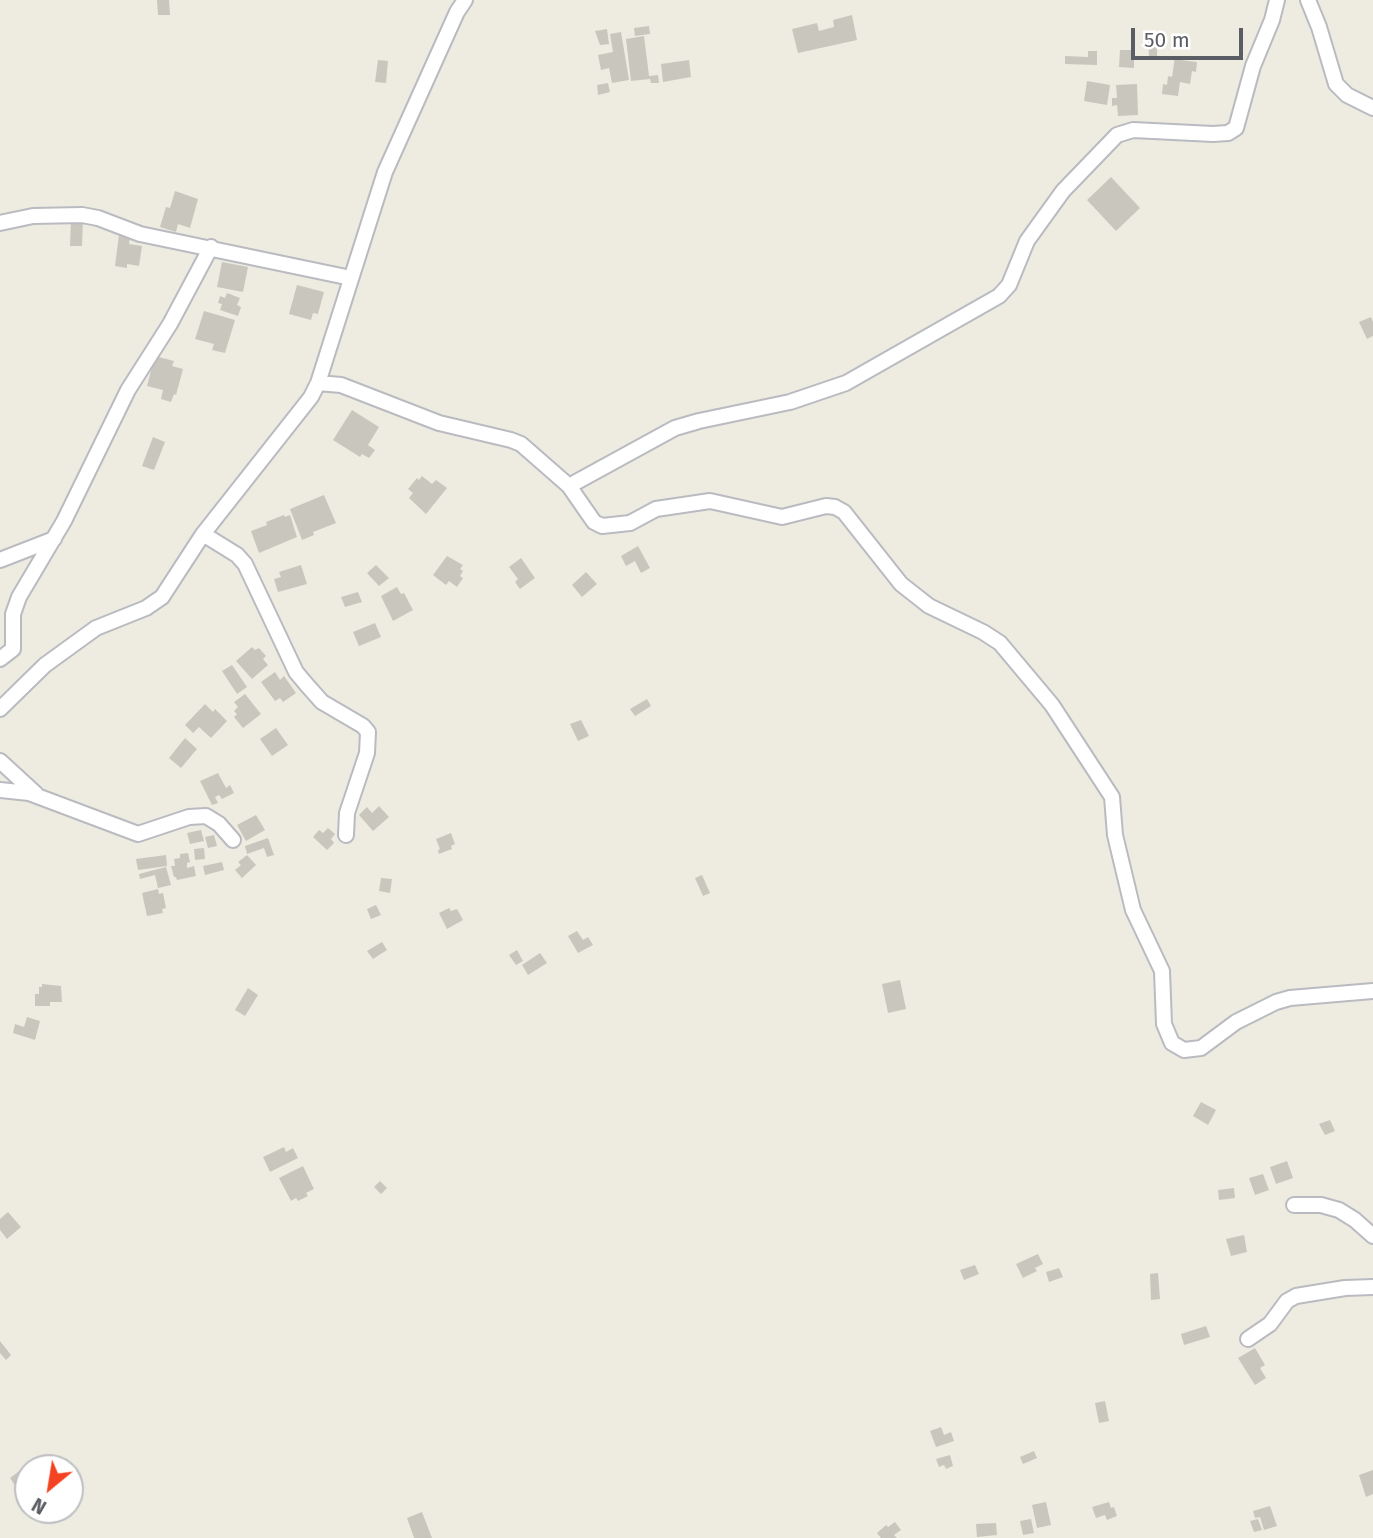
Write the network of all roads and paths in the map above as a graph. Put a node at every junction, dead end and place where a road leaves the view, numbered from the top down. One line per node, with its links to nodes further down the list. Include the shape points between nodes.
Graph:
1 (465, 0): 7 (street, via 385,172)
2 (1277, 0): 9 (street, via 1236,128 1213,134 1133,130 1117,135 1063,191 1027,242 1009,285 999,296 846,383 790,402 675,428)
3 (1308, 0): 4 (street, via 1336,84)
4 (1373, 108)
5 (0, 223): 6 (street, via 33,216 82,215 140,234)
6 (211, 247): 7 (street); 11 (street, via 120,406)
7 (351, 278): 8 (street)
8 (318, 383): 9 (street, via 341,384 439,423 511,440 532,452); 10 (street, via 301,412)
9 (569, 486): 20 (street, via 594,522 602,526 630,523 656,509 710,501 782,517 835,507 844,512 901,584 929,606 996,640 1052,705 1112,797 1115,835 1133,910 1162,971 1164,1024 1172,1043 1184,1050 1201,1048 1236,1022 1290,998)
10 (203, 534): 14 (street, via 162,597 96,628 45,665); 18 (street, via 245,564 306,684 322,702 368,732 367,753 347,813)
11 (54, 538): 12 (street); 13 (street, via 15,606 13,649)
12 (0, 560)
13 (0, 659)
14 (0, 709)
15 (0, 761): 17 (street)
16 (0, 790): 17 (street)
17 (40, 797): 19 (street, via 138,834 206,816)
18 (346, 835)
19 (233, 840)
20 (1373, 991)
21 (1294, 1205): 22 (street, via 1339,1210)
22 (1373, 1236)
23 (1373, 1287): 24 (street, via 1296,1297)
24 (1248, 1339)

